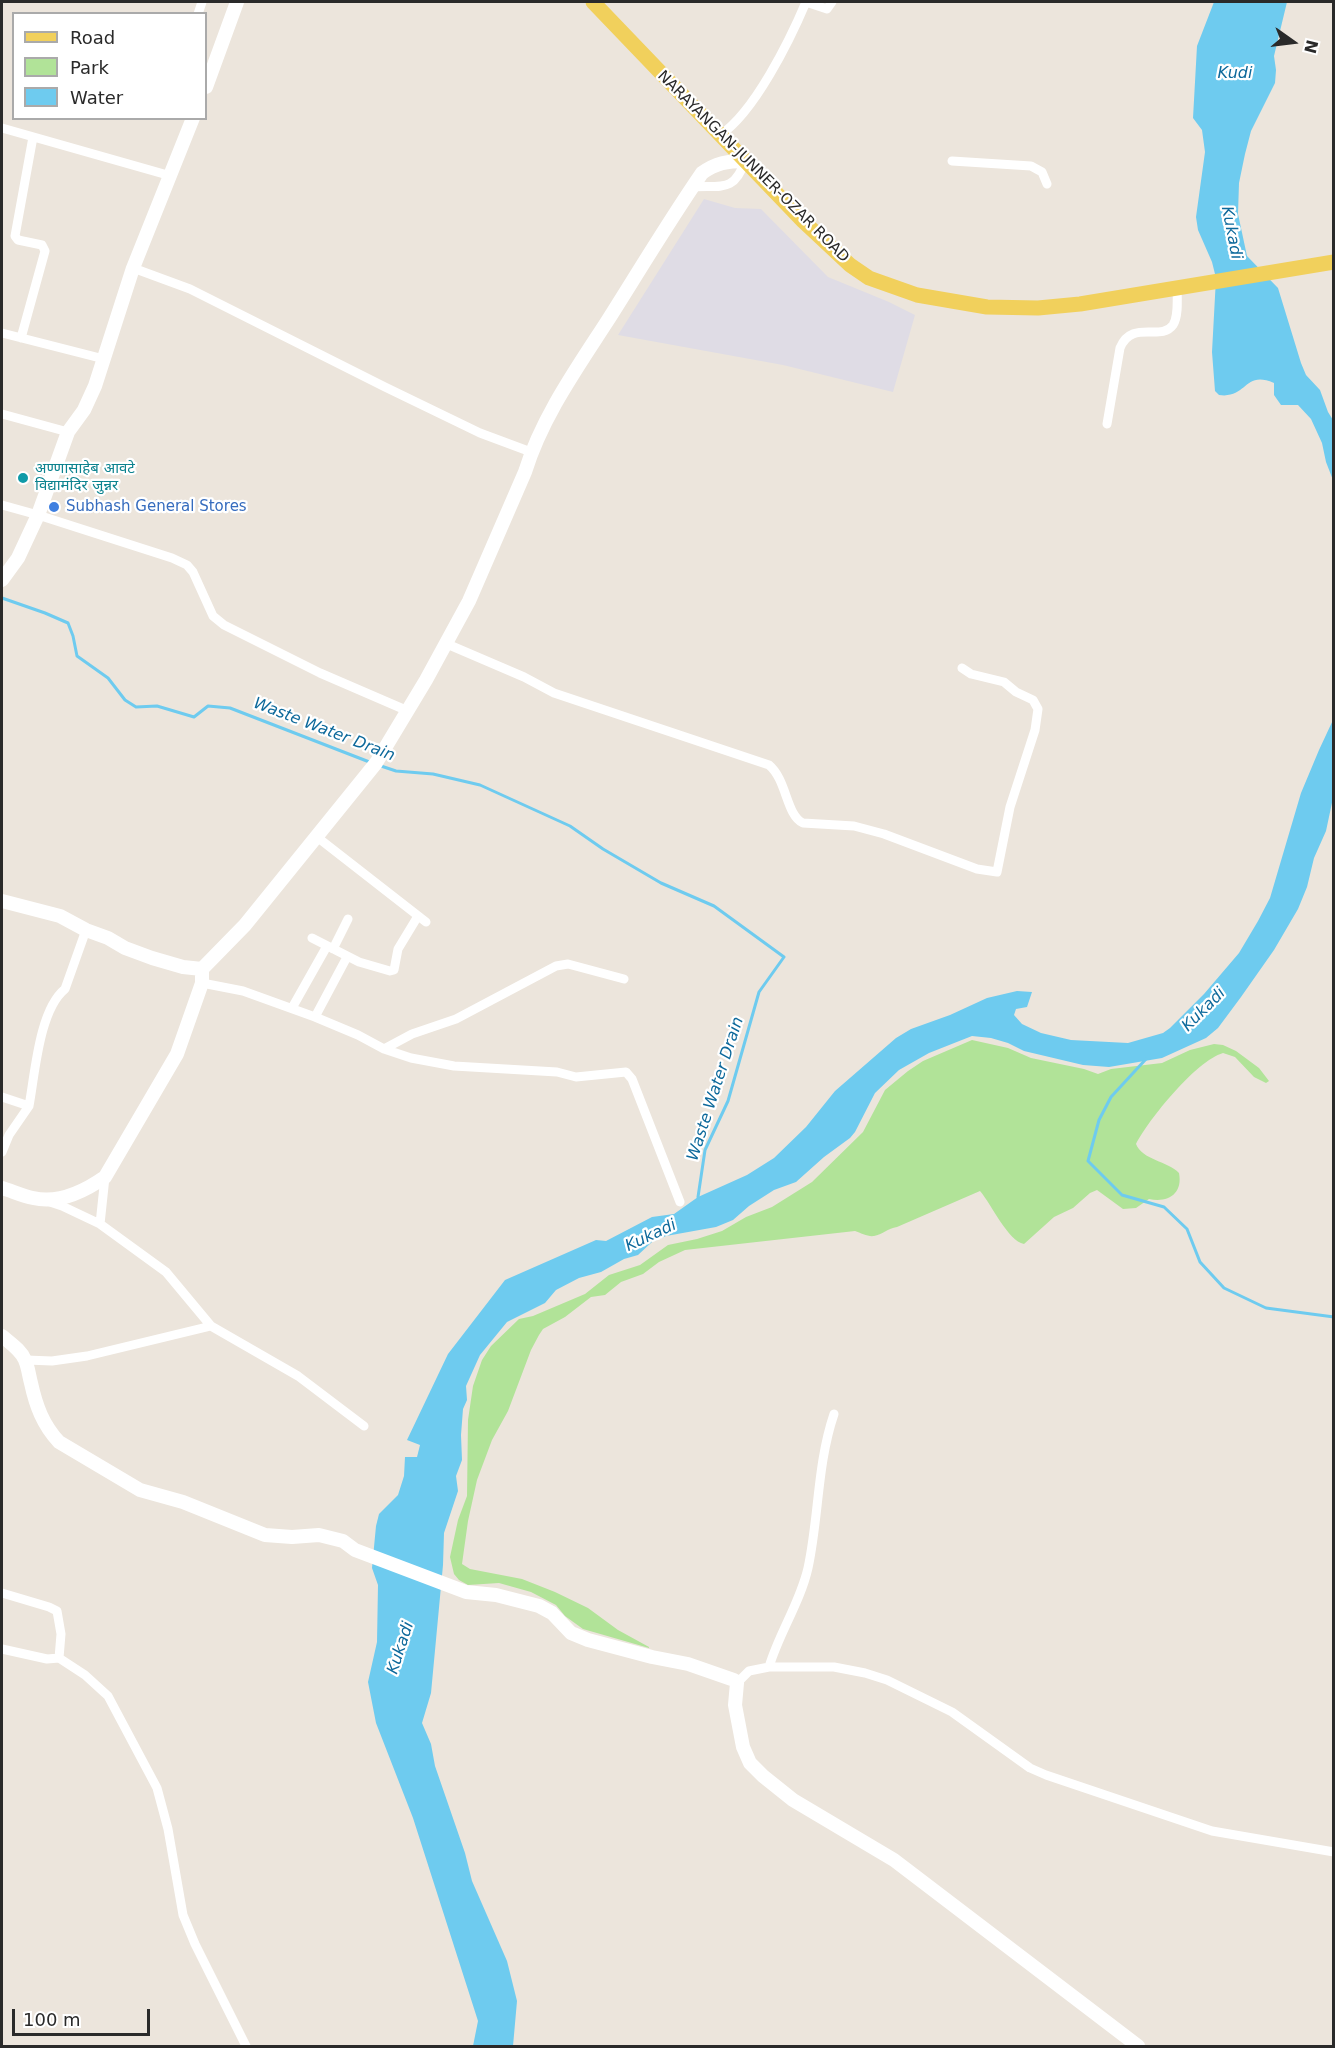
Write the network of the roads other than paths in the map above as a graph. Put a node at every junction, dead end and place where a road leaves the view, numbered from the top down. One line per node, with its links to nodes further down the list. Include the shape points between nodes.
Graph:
1 (237, 2): 5 (street)
2 (593, 2): 8 (main road, NARAYANGAN-JUNNER-OZAR ROAD)
3 (807, 2): 4 (street, via 827,9); 8 (street, via 790,39 742,117)
4 (832, 2)
5 (207, 84)
6 (192, 120): 12 (street)
7 (2, 128): 9 (street)
8 (720, 135): 10 (main road, NARAYANGAN-JUNNER-OZAR ROAD)
9 (33, 137): 12 (street); 19 (street, via 15,236 42,245 45,256)
10 (745, 161): 14 (street, via 727,160 712,165); 14 (street, via 735,182); 17 (main road, NARAYANGAN-JUNNER-OZAR ROAD, via 850,265 869,278 917,295 987,307 1038,308)
11 (952, 161): 13 (street, via 1031,166 1042,172)
12 (171, 176): 16 (street)
13 (1047, 184)
14 (692, 187): 24 (street, via 572,375)
15 (1334, 262): 17 (main road, NARAYANGAN-JUNNER-OZAR ROAD)
16 (133, 268): 20 (street); 24 (street, via 190,289 480,433)
17 (1181, 286): 22 (street, via 1173,326 1123,340)
18 (2, 333): 19 (street)
19 (21, 338): 20 (street)
20 (104, 359): 23 (street, via 84,410)
21 (2, 414): 23 (street)
22 (1107, 424)
23 (68, 432): 26 (street)
24 (531, 452): 28 (street, via 470,601)
25 (2, 505): 26 (street)
26 (38, 515): 27 (street, via 18,558); 30 (street, via 187,565 213,615 224,626)
27 (2, 580)
28 (447, 644): 29 (street, via 554,693 769,765 782,782 794,815 803,823 854,825 976,869 998,872 1010,807 1038,710 1033,700 1004,682); 30 (street)
29 (962, 668)
30 (408, 711): 31 (street, via 376,763)
31 (317, 837): 37 (street, via 422,919 398,949 394,970); 38 (street)
32 (2, 902): 34 (street, via 60,916)
33 (348, 919): 36 (street)
34 (86, 930): 38 (street); 44 (street, via 65,989 57,995 39,1038)
35 (312, 938): 36 (street)
36 (330, 947): 37 (street); 40 (street)
37 (347, 957): 41 (street)
38 (202, 976): 40 (street); 47 (street, via 177,1054)
39 (624, 979): 42 (street, via 568,964 556,966 456,1018)
40 (292, 1008): 41 (street)
41 (315, 1017): 42 (street)
42 (384, 1049): 50 (street, via 454,1065 557,1072 576,1077 626,1072)
43 (2, 1097): 44 (street)
44 (29, 1106): 45 (street)
45 (5, 1134): 46 (street)
46 (2, 1152)
47 (105, 1177): 49 (street, via 87,1190); 51 (street)
48 (2, 1188): 49 (street)
49 (36, 1199): 51 (street)
50 (680, 1202)
51 (100, 1224): 52 (street, via 166,1272)
52 (211, 1326): 54 (street, via 87,1356); 56 (street, via 298,1376)
53 (2, 1336): 54 (street)
54 (26, 1360): 61 (street, via 34,1398 49,1431 59,1442 140,1490 183,1502 265,1535 319,1535 343,1541 355,1550 466,1592 539,1606 552,1613 571,1633 588,1640 688,1664 729,1677)
55 (834, 1414): 60 (street, via 822,1457 807,1570)
56 (364, 1426)
57 (2, 1593): 59 (street, via 57,1611 61,1634)
58 (2, 1649): 59 (street)
59 (59, 1658): 63 (street, via 108,1696 157,1788 183,1914)
60 (769, 1668): 61 (street, via 749,1671); 62 (street, via 834,1667 887,1680 952,1712 1030,1768 1046,1775 1212,1831)
61 (736, 1683): 64 (street, via 735,1705 743,1747 750,1763 763,1776 793,1800 894,1860)
62 (1334, 1852)
63 (246, 2046)
64 (1138, 2046)

